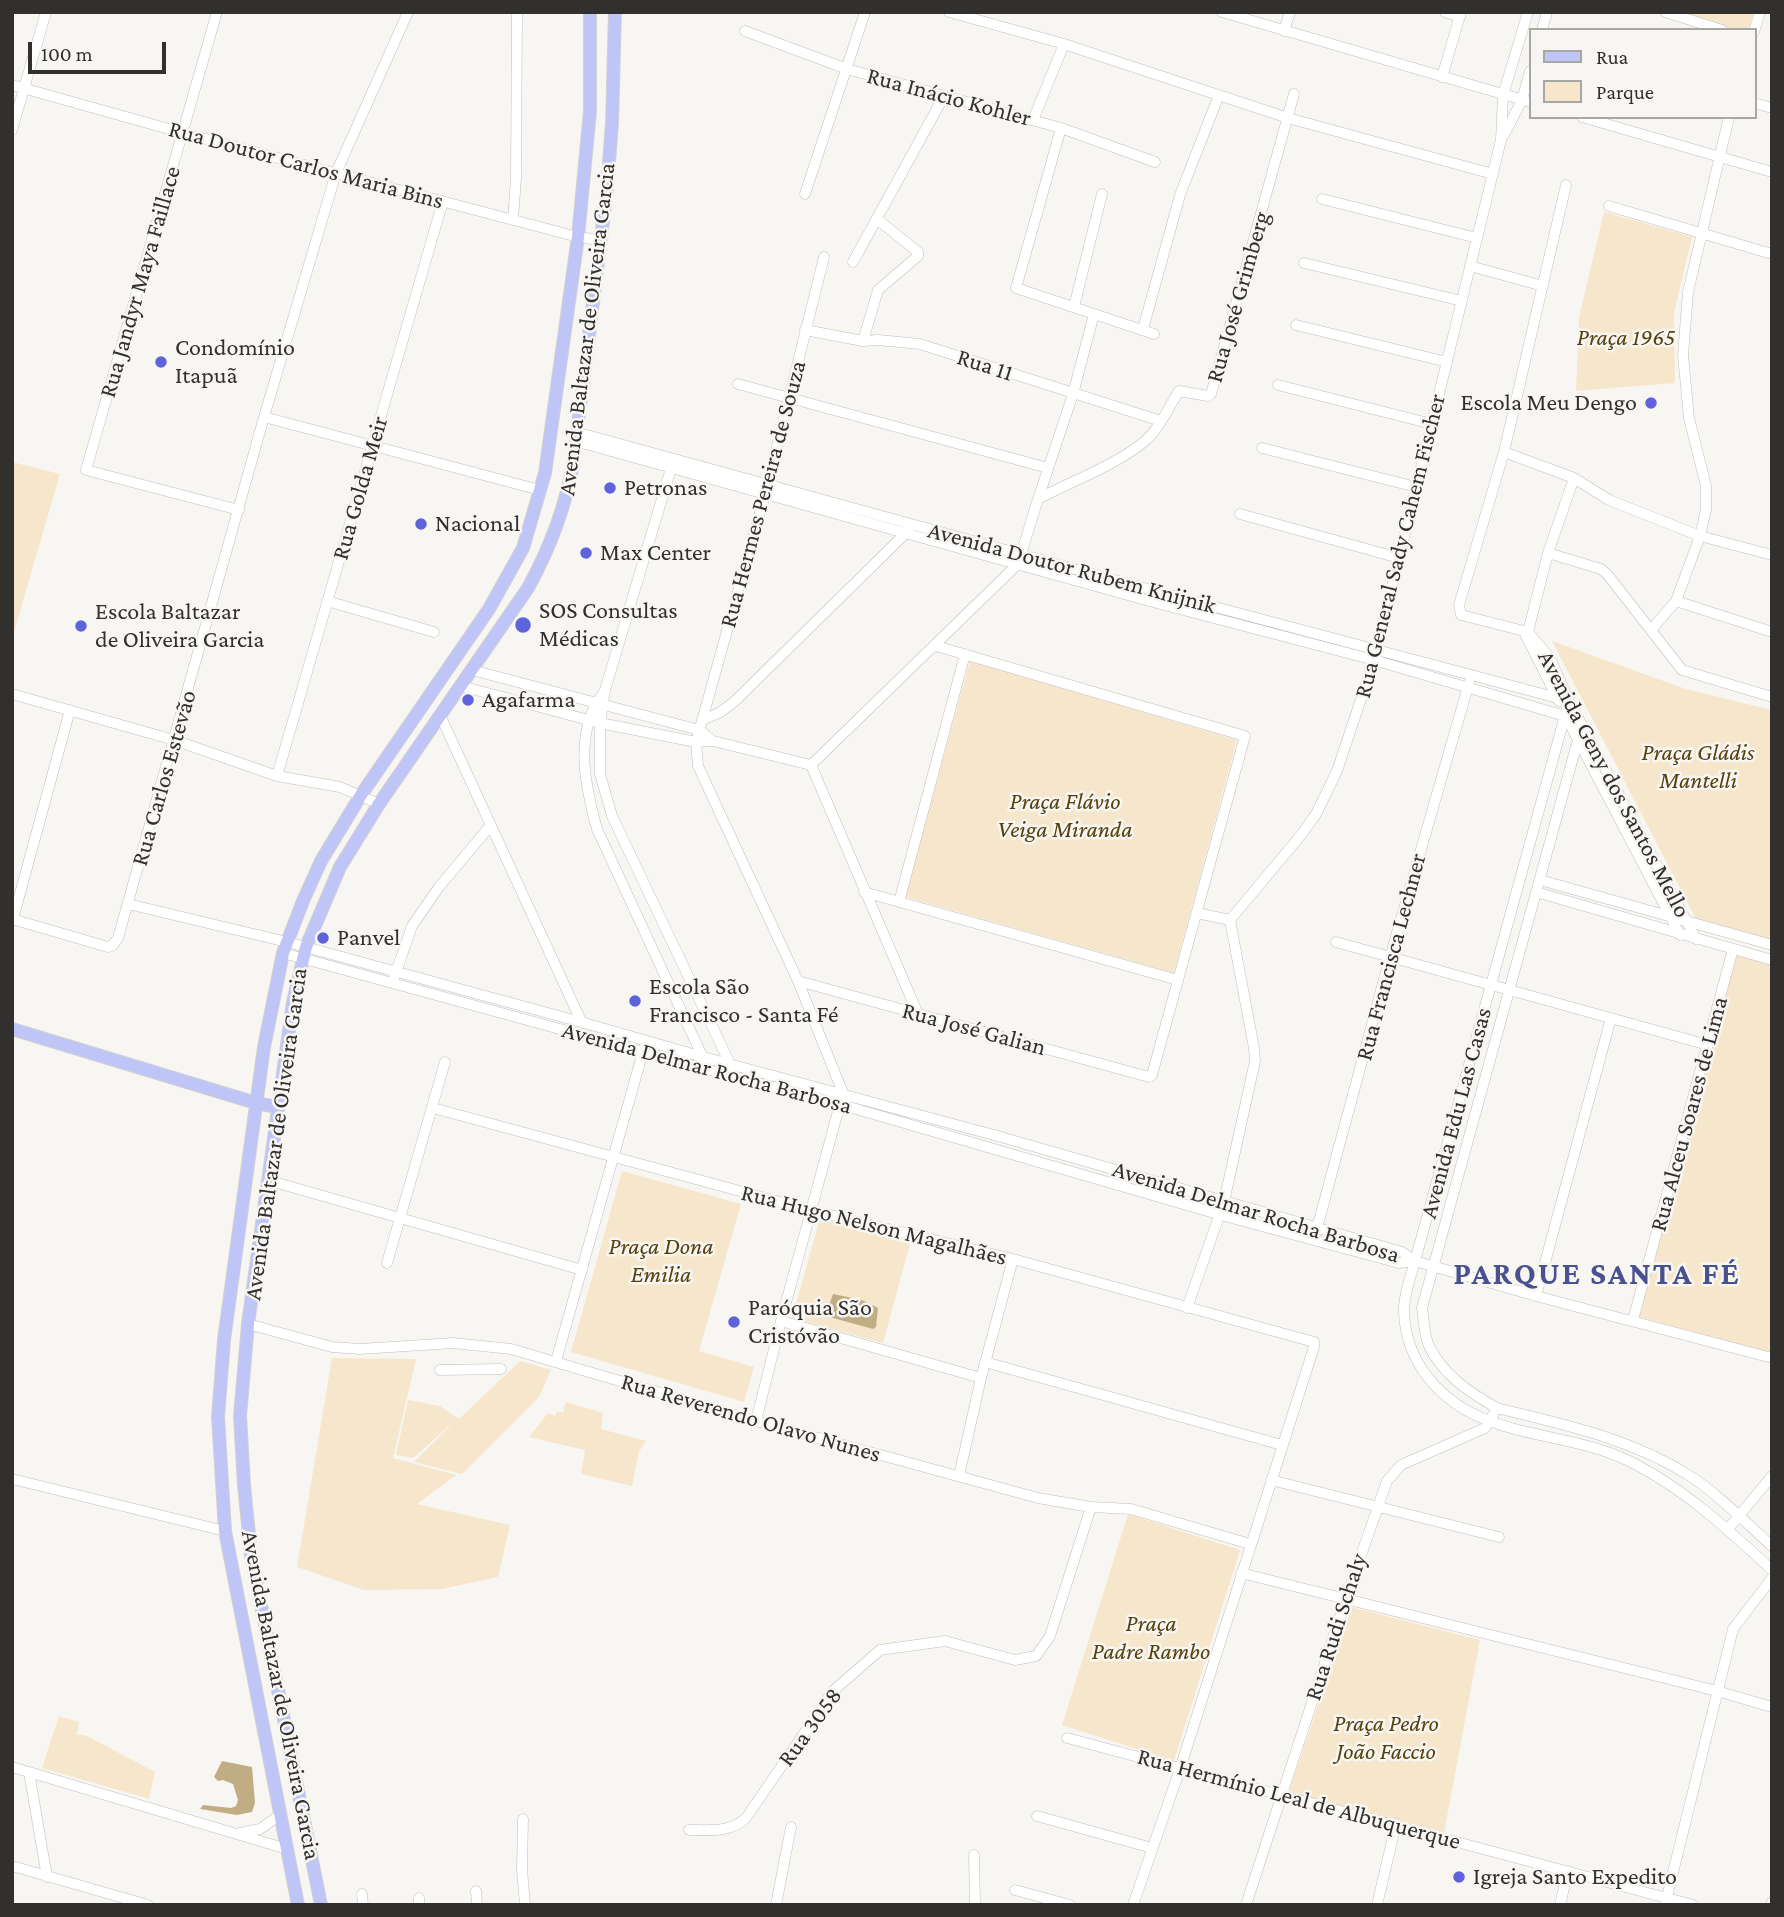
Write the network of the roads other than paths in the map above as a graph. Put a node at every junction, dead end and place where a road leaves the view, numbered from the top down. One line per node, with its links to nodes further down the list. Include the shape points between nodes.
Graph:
1 (46, 12): 22 (street)
2 (217, 12): 34 (street, Rua Jandyr Maya Faillace)
3 (408, 12): 39 (street, Rua Carlos Estevão)
4 (517, 12): 48 (street)
5 (590, 12): 50 (main road, Avenida Baltazar de Oliveira Garcia, via 590,111)
6 (615, 12): 52 (main road, Avenida Baltazar de Oliveira Garcia, via 612,123)
7 (865, 12): 19 (street)
8 (949, 12): 18 (street)
9 (1222, 12): 17 (street)
10 (1290, 12): 17 (street)
11 (1445, 12): 14 (street)
12 (1528, 12): 25 (street)
13 (1665, 12): 15 (street)
14 (1461, 14): 20 (street)
15 (1716, 28)
16 (745, 31): 19 (street, Rua Inácio Kohler)
17 (1284, 31): 20 (street)
18 (1064, 44): 24 (street); 31 (street)
19 (847, 69): 26 (street, Rua Inácio Kohler); 42 (street)
20 (1442, 77): 25 (street)
21 (12, 86): 22 (street, Rua Doutor Carlos Maria Bins)
22 (23, 89): 33 (street); 34 (street, Rua Doutor Carlos Maria Bins)
23 (1294, 94): 28 (street, Rua José Grimberg)
24 (1219, 95): 28 (street); 63 (street, via 1180,195)
25 (1503, 95): 27 (street); 35 (street)
26 (944, 96): 31 (street, Rua Inácio Kohler); 47 (street)
27 (1526, 101): 35 (street)
28 (1288, 118): 40 (street); 73 (street, Rua José Grimberg, via 1213,391 1208,396 1179,391)
29 (1589, 119): 36 (street)
30 (1728, 119): 36 (street)
31 (1033, 120): 32 (street, Rua Inácio Kohler)
32 (1061, 128): 37 (street, Rua Inácio Kohler); 60 (street, via 1016,288)
33 (12, 130)
34 (183, 133): 39 (street, Rua Doutor Carlos Maria Bins); 86 (street, Rua Jandyr Maya Faillace, via 86,470)
35 (1501, 140): 40 (street, Rua General Sady Cahem Fischer)
36 (1718, 156): 38 (street); 49 (street)
37 (1155, 162)
38 (1772, 172)
39 (336, 173): 45 (street, Rua Doutor Carlos Maria Bins); 72 (street, Rua Carlos Estevão)
40 (1493, 174): 51 (street, Rua General Sady Cahem Fischer)
41 (1566, 185): 58 (street)
42 (805, 194)
43 (1102, 194): 60 (street)
44 (1322, 198): 51 (street)
45 (443, 201): 48 (street, Rua Doutor Carlos Maria Bins); 76 (street, Rua Golda Meir)
46 (1609, 206): 49 (street)
47 (877, 219): 55 (street); 66 (street, via 918,256 878,290)
48 (513, 220): 50 (street, Rua Doutor Carlos Maria Bins)
49 (1701, 232): 53 (street); 90 (street, via 1688,292 1683,355 1689,418 1706,486)
50 (578, 237): 52 (street, Rua Doutor Carlos Maria Bins); 83 (main road, Avenida Baltazar de Oliveira Garcia)
51 (1477, 238): 57 (street, Rua General Sady Cahem Fischer)
52 (600, 240): 75 (main road, Avenida Baltazar de Oliveira Garcia)
53 (1772, 254)
54 (824, 257): 64 (street, Rua Hermes Pereira de Souza)
55 (853, 262)
56 (1304, 263): 59 (street)
57 (1470, 266): 58 (street); 59 (street, Rua General Sady Cahem Fischer)
58 (1543, 286): 78 (street)
59 (1462, 301): 67 (street, Rua General Sady Cahem Fischer)
60 (1074, 307): 61 (street)
61 (1094, 314): 63 (street); 70 (street)
62 (1296, 325): 67 (street)
63 (1143, 329): 65 (street)
64 (805, 330): 66 (street, Rua 11); 71 (street, Rua Hermes Pereira de Souza)
65 (1154, 334)
66 (863, 341): 70 (street, Rua 11, via 920,344)
67 (1447, 362): 74 (street, Rua General Sady Cahem Fischer)
68 (738, 384): 71 (street)
69 (1278, 385): 74 (street)
70 (1073, 394): 73 (street, Rua 11); 80 (street)
71 (788, 399): 80 (street); 84 (street, Rua Hermes Pereira de Souza)
72 (264, 417): 76 (street); 86 (street, Rua Carlos Estevão)
73 (1161, 421): 85 (street, Rua José Grimberg, via 1127,454)
74 (1432, 424): 82 (street, Rua General Sady Cahem Fischer)
75 (576, 437): 79 (street, Avenida Doutor Rubem Knijnik); 104 (main road, Avenida Baltazar de Oliveira Garcia, via 563,509 542,561)
76 (372, 447): 83 (street); 95 (street, Rua Golda Meir)
77 (1262, 448): 82 (street)
78 (1504, 452): 81 (street); 98 (street, via 1459,611)
79 (672, 464): 84 (street, Avenida Doutor Rubem Knijnik); 111 (street)
80 (1048, 468): 85 (street)
81 (1574, 478): 90 (street, via 1609,500); 91 (street)
82 (1416, 487): 93 (street, Rua General Sady Cahem Fischer)
83 (540, 490): 124 (main road, Avenida Baltazar de Oliveira Garcia, via 523,548 489,609)
84 (766, 490): 88 (street, Avenida Doutor Rubem Knijnik); 89 (street, Avenida Doutor Rubem Knijnik); 116 (street, Rua Hermes Pereira de Souza)
85 (1038, 499): 94 (street)
86 (239, 510): 118 (street, Rua Carlos Estevão)
87 (1240, 514): 93 (street)
88 (914, 524): 89 (street); 94 (street, Avenida Doutor Rubem Knijnik)
89 (906, 533): 94 (street, Avenida Doutor Rubem Knijnik); 116 (street, via 734,702)
90 (1700, 536): 92 (street); 96 (street)
91 (1548, 553): 97 (street, via 1601,569); 98 (street)
92 (1772, 555)
93 (1399, 558): 103 (street, Rua General Sady Cahem Fischer)
94 (1019, 559): 101 (street); 103 (street, Avenida Doutor Rubem Knijnik)
95 (327, 601): 99 (street); 123 (street, Rua Golda Meir)
96 (1676, 601): 97 (street); 100 (street)
97 (1652, 629): 108 (street, via 1686,673)
98 (1526, 631): 109 (street, Avenida Geny dos Santos Mello); 110 (street, Avenida Geny dos Santos Mello, via 1550,658)
99 (434, 632)
100 (1772, 632)
101 (936, 646): 102 (street); 122 (street)
102 (965, 654): 132 (street); 134 (street, via 1245,736)
103 (1375, 655): 105 (street, Avenida Doutor Rubem Knijnik); 137 (street, Rua General Sady Cahem Fischer, via 1337,771 1316,814)
104 (472, 670): 106 (main road, Avenida Baltazar de Oliveira Garcia); 111 (street)
105 (1469, 681): 109 (street, Avenida Doutor Rubem Knijnik); 114 (street, Avenida Doutor Rubem Knijnik); 146 (street, Rua Francisca Lechner)
106 (461, 686): 113 (main road, Avenida Baltazar de Oliveira Garcia); 115 (street)
107 (12, 694): 112 (street)
108 (1772, 697)
109 (1558, 698): 110 (street, Avenida Doutor Rubem Knijnik); 114 (street, Avenida Geny dos Santos Mello)
110 (1569, 701): 114 (street, Avenida Edu Las Casas); 117 (street, Avenida Geny dos Santos Mello)
111 (600, 705): 115 (street); 116 (street)
112 (70, 710): 118 (street); 136 (street)
113 (440, 715): 125 (main road, Avenida Baltazar de Oliveira Garcia); 126 (street)
114 (1565, 716): 121 (street, Avenida Geny dos Santos Mello); 152 (street, Avenida Edu Las Casas)
115 (595, 722): 120 (street); 127 (street, via 600,774 612,816); 128 (street, via 583,764 585,781 597,829)
116 (700, 725): 119 (street); 120 (street, Rua Hermes Pereira de Souza)
117 (1582, 725): 121 (street, Avenida Edu Las Casas); 138 (street, Avenida Geny dos Santos Mello)
118 (174, 740): 123 (street); 133 (street, Rua Carlos Estevão)
119 (713, 741): 120 (street); 122 (street)
120 (696, 742): 151 (street, via 698,766)
121 (1577, 742): 129 (street, Avenida Edu Las Casas); 135 (street, Avenida Geny dos Santos Mello)
122 (811, 765): 130 (street)
123 (277, 776): 124 (street)
124 (361, 795): 125 (street); 143 (main road, Avenida Baltazar de Oliveira Garcia, via 321,861)
125 (379, 804): 145 (main road, Avenida Baltazar de Oliveira Garcia, via 340,867)
126 (490, 827): 148 (street, via 412,926); 157 (street)
127 (633, 860): 128 (street); 149 (street)
128 (615, 868): 153 (street)
129 (1540, 880): 131 (street, Avenida Edu Las Casas); 135 (street)
130 (864, 892): 132 (street); 155 (street)
131 (1536, 892): 139 (street); 154 (street, Avenida Edu Las Casas)
132 (899, 902): 150 (street)
133 (128, 904): 136 (street, Rua Carlos Estevão, via 118,938 108,947); 143 (street, Avenida Delmar Rocha Barbosa)
134 (1197, 913): 137 (street); 150 (street)
135 (1673, 918): 138 (street); 139 (street, Avenida Geny dos Santos Mello)
136 (13, 919)
137 (1230, 920): 174 (street, via 1255,1061)
138 (1688, 922): 140 (street, Avenida Geny dos Santos Mello); 142 (street)
139 (1680, 935): 140 (street)
140 (1696, 939): 144 (street)
141 (1336, 942): 146 (street)
142 (1772, 945)
143 (285, 947): 145 (street, Avenida Delmar Rocha Barbosa); 169 (main road, Avenida Baltazar de Oliveira Garcia)
144 (1733, 949): 147 (street); 161 (street, Rua Alceu Soares de Lima)
145 (304, 952): 148 (street, Avenida Delmar Rocha Barbosa); 170 (main road, Avenida Baltazar de Oliveira Garcia)
146 (1390, 957): 152 (street); 178 (street, Rua Francisca Lechner)
147 (1772, 960)
148 (395, 978): 157 (street, Avenida Delmar Rocha Barbosa); 159 (street, Avenida Delmar Rocha Barbosa)
149 (688, 978): 153 (street); 165 (street)
150 (1178, 980): 155 (street, Rua José Galian, via 1151,1077)
151 (797, 981): 155 (street, Rua José Galian); 168 (street)
152 (1491, 985): 154 (street); 181 (street, Avenida Edu Las Casas)
153 (671, 987): 163 (street)
154 (1509, 990): 156 (street); 183 (street, Avenida Edu Las Casas)
155 (918, 1014)
156 (1611, 1018): 161 (street); 185 (street)
157 (581, 1021): 159 (street); 160 (street, Avenida Delmar Rocha Barbosa)
158 (12, 1029): 169 (main road)
159 (590, 1037): 162 (street, Avenida Delmar Rocha Barbosa)
160 (646, 1040): 162 (street); 163 (street, Avenida Delmar Rocha Barbosa)
161 (1708, 1045): 187 (street, Rua Alceu Soares de Lima)
162 (644, 1052): 166 (street, Avenida Delmar Rocha Barbosa); 172 (street)
163 (703, 1057): 165 (street, Avenida Delmar Rocha Barbosa); 166 (street)
164 (445, 1062): 171 (street)
165 (729, 1064): 167 (street); 168 (street, Avenida Delmar Rocha Barbosa)
166 (709, 1070): 167 (street, Avenida Delmar Rocha Barbosa)
167 (738, 1078): 168 (street, Avenida Delmar Rocha Barbosa)
168 (841, 1099): 174 (street, Avenida Delmar Rocha Barbosa); 175 (street); 176 (street, Avenida Delmar Rocha Barbosa)
169 (256, 1103): 170 (main road); 210 (main road, Avenida Baltazar de Oliveira Garcia, via 218,1417)
170 (277, 1107): 173 (main road, Avenida Baltazar de Oliveira Garcia)
171 (433, 1108): 172 (street, Rua Hugo Nelson Magalhães); 177 (street)
172 (615, 1158): 175 (street, Rua Hugo Nelson Magalhães); 184 (street)
173 (267, 1180): 177 (street); 189 (main road, Avenida Baltazar de Oliveira Garcia)
174 (1224, 1202): 176 (street); 178 (street, Avenida Delmar Rocha Barbosa)
175 (810, 1210): 180 (street, Rua Hugo Nelson Magalhães); 188 (street)
176 (1221, 1215): 179 (street, Avenida Delmar Rocha Barbosa); 186 (street)
177 (401, 1218): 182 (street); 184 (street)
178 (1317, 1228): 179 (street, Rua Francisca Lechner); 181 (street, Avenida Delmar Rocha Barbosa, via 1402,1252)
179 (1314, 1240): 181 (street, Avenida Delmar Rocha Barbosa, via 1399,1263)
180 (1013, 1259): 186 (street, Rua Hugo Nelson Magalhães); 192 (street)
181 (1415, 1261): 183 (street); 198 (street, Avenida Edu Las Casas, via 1403,1311 1413,1356 1434,1387)
182 (387, 1263)
183 (1434, 1267): 185 (street); 196 (street, Avenida Edu Las Casas, via 1422,1308 1428,1344 1451,1377)
184 (582, 1270): 191 (street)
185 (1536, 1296): 187 (street)
186 (1187, 1308): 199 (street, Rua Hugo Nelson Magalhães, via 1314,1342)
187 (1633, 1320): 190 (street)
188 (781, 1321): 195 (street); 197 (street)
189 (248, 1324): 191 (street, Rua Reverendo Olavo Nunes, via 332,1348 453,1343 510,1349); 243 (main road, Avenida Baltazar de Oliveira Garcia, via 240,1416 251,1555)
190 (1772, 1358)
191 (556, 1361): 197 (street, Rua Reverendo Olavo Nunes)
192 (985, 1362): 195 (street); 199 (street)
193 (502, 1369): 194 (street)
194 (440, 1370)
195 (981, 1378): 202 (street)
196 (1497, 1408): 198 (street); 200 (street, Avenida Edu Las Casas)
197 (757, 1421): 202 (street, Rua Reverendo Olavo Nunes)
198 (1489, 1423): 201 (street, Avenida Edu Las Casas); 206 (street, Rua Rudi Schaly, via 1477,1433 1401,1465 1387,1481)
199 (1282, 1445): 205 (street)
200 (1638, 1448): 201 (street); 208 (street, Avenida Edu Las Casas, via 1692,1477)
201 (1629, 1461): 209 (street, Avenida Edu Las Casas)
202 (959, 1476): 207 (street, Rua Reverendo Olavo Nunes)
203 (1772, 1476): 208 (street)
204 (12, 1479): 210 (street)
205 (1271, 1480): 206 (street); 212 (street)
206 (1377, 1506): 211 (street); 217 (street, Rua Rudi Schaly)
207 (1091, 1507): 212 (street, Rua Reverendo Olavo Nunes, via 1131,1509); 230 (street, Rua 3058, via 1050,1636 1036,1656 1015,1660 945,1641 880,1650 833,1690 738,1826)
208 (1737, 1516): 209 (street); 213 (street, Avenida Edu Las Casas)
209 (1728, 1529): 214 (street, Avenida Edu Las Casas)
210 (225, 1531): 225 (main road, Avenida Baltazar de Oliveira Garcia)
211 (1499, 1538)
212 (1250, 1544): 215 (street)
213 (1772, 1546)
214 (1772, 1570)
215 (1241, 1573): 217 (street); 222 (street)
216 (1772, 1578): 218 (street, via 1733,1629)
217 (1346, 1598): 218 (street); 224 (street, Rua Rudi Schaly)
218 (1717, 1691): 219 (street); 240 (street)
219 (1772, 1707)
220 (1067, 1738): 222 (street, Rua Hermínio Leal de Albuquerque)
221 (12, 1767): 223 (street)
222 (1180, 1769): 224 (street, Rua Hermínio Leal de Albuquerque); 232 (street)
223 (29, 1772): 231 (street); 237 (street)
224 (1282, 1795): 228 (street, Rua Hermínio Leal de Albuquerque); 250 (street, Rua Rudi Schaly)
225 (280, 1815): 231 (street, via 260,1829); 233 (main road, Avenida Baltazar de Oliveira Garcia)
226 (1037, 1816): 232 (street)
227 (523, 1819): 245 (street)
228 (1396, 1824): 236 (street, Rua Hermínio Leal de Albuquerque); 251 (street)
229 (790, 1827): 246 (street)
230 (689, 1830)
231 (236, 1834): 233 (street)
232 (1152, 1848): 249 (street)
233 (287, 1849): 242 (main road, Avenida Baltazar de Oliveira Garcia)
234 (974, 1855): 247 (street)
235 (12, 1866): 237 (street)
236 (1568, 1871): 240 (street, Rua Hermínio Leal de Albuquerque); 252 (street)
237 (47, 1877): 241 (street)
238 (1015, 1890): 248 (street)
239 (476, 1891): 244 (street)
240 (1665, 1901): 253 (street, Rua Hermínio Leal de Albuquerque)
241 (148, 1905)
242 (298, 1905)
243 (321, 1905)
244 (477, 1905)
245 (524, 1905)
246 (776, 1905)
247 (975, 1905)
248 (1070, 1905)
249 (1133, 1905)
250 (1246, 1905)
251 (1377, 1905)
252 (1560, 1905)
253 (1693, 1905)

